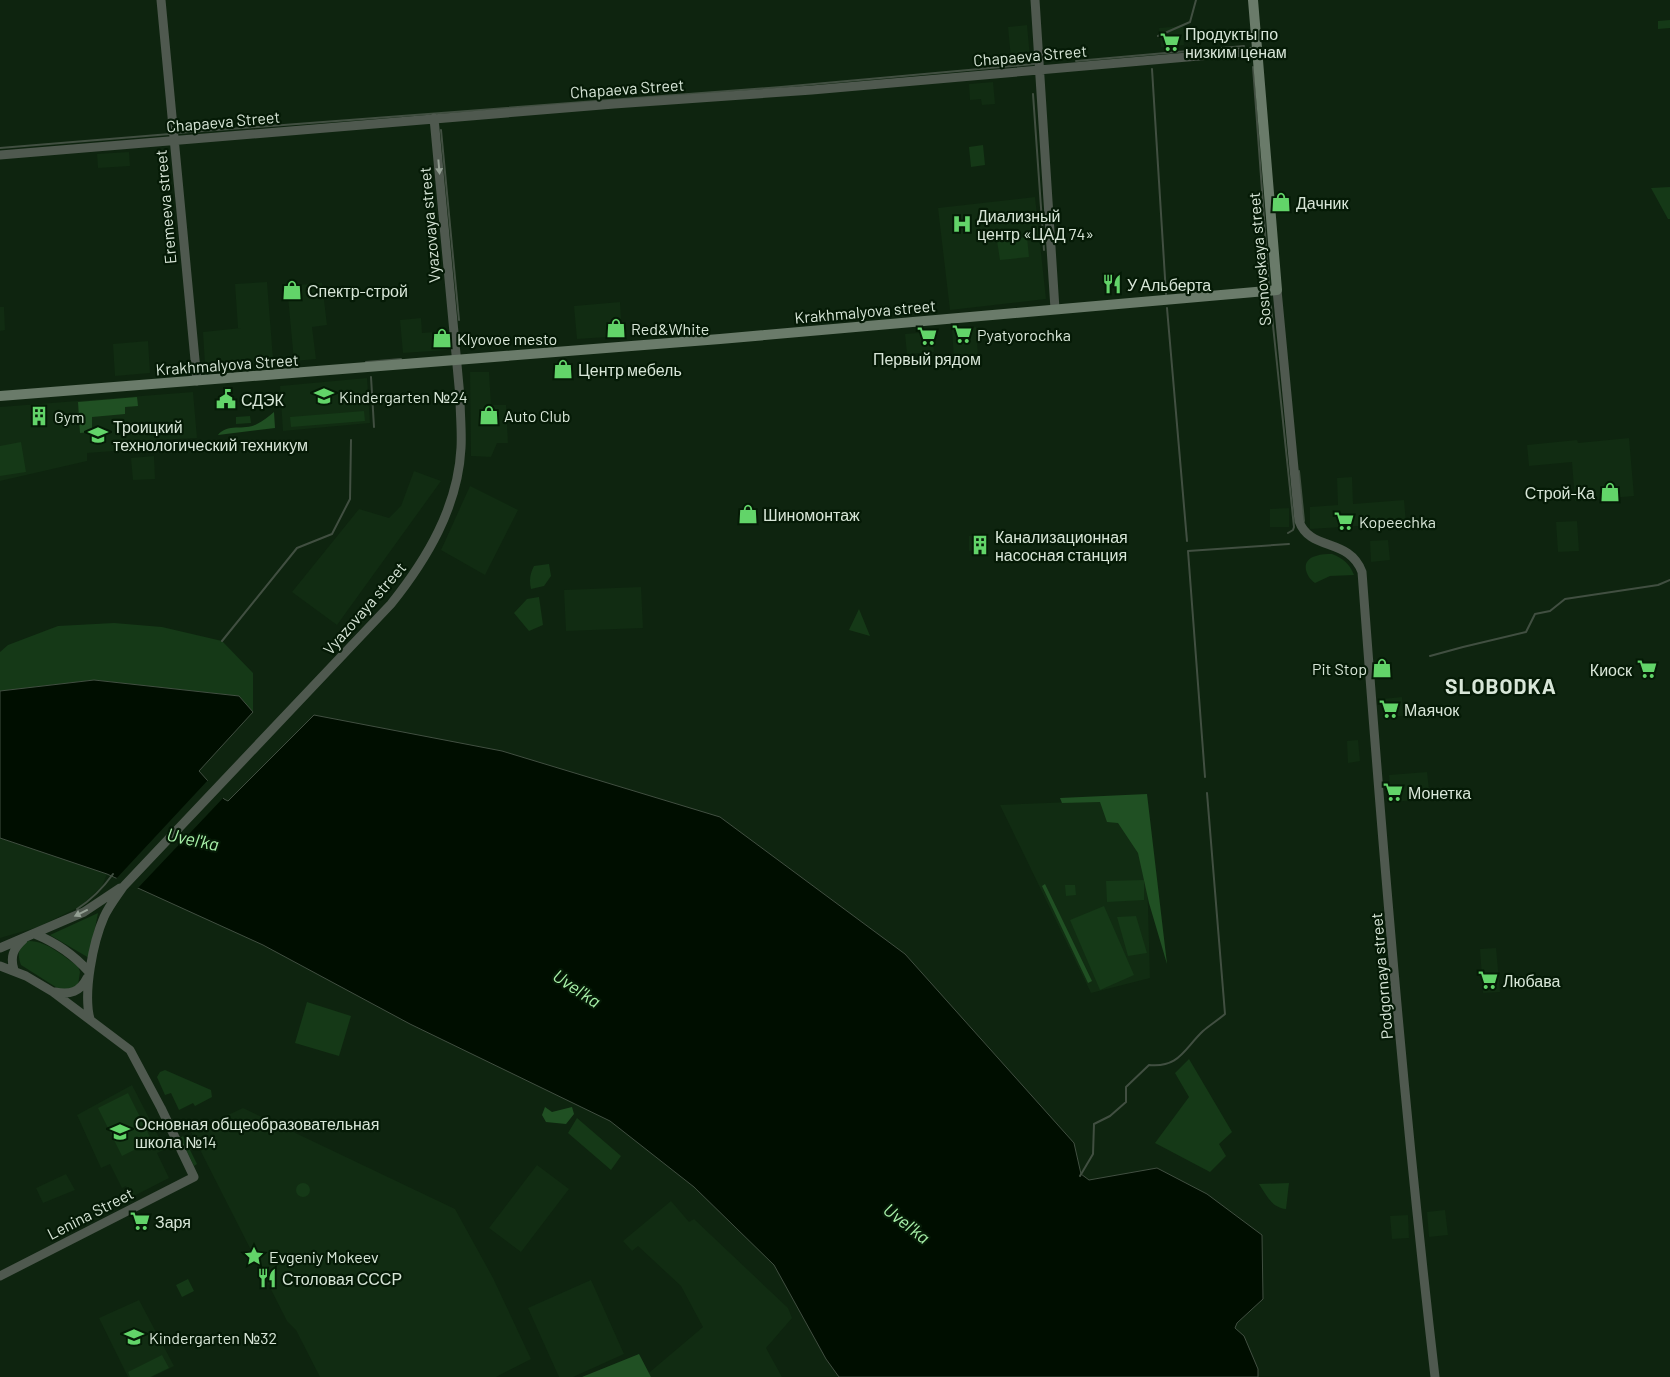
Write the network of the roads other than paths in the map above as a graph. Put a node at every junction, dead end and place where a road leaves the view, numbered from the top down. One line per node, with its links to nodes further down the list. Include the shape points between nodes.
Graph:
1 (161, 0): 7 (street, Eremeeva street)
2 (1035, 0): 5 (street)
3 (1253, 0): 4 (main road, Sosnovskaya street)
4 (1256, 51): 5 (street, Chapaeva Street); 9 (main road, Sosnovskaya street)
5 (1040, 69): 6 (street, Chapaeva Street, via 812,90); 10 (street)
6 (434, 118): 7 (street, Chapaeva Street); 11 (street, Vyazovaya street, one-way to 11)
7 (174, 140): 8 (street, Chapaeva Street); 12 (street, Eremeeva street)
8 (0, 155)
9 (1277, 290): 10 (main road, Krakhmalyova street); 14 (street, Sosnovskaya street, via 1301,526 1320,541 1350,554)
10 (1055, 309): 11 (main road, Krakhmalyova street)
11 (456, 360): 12 (main road, Krakhmalyova Street); 15 (street, Vyazovaya street, via 461,428 459,467 446,514 414,575 391,604)
12 (197, 381): 13 (main road, Krakhmalyova Street)
13 (0, 396)
14 (1362, 572): 25 (street, Podgornaya street, via 1400,1028)
15 (122, 887): 16 (street, one-way to 16, via 84,912); 21 (street, via 102,921)
16 (35, 934): 17 (street); 21 (street, via 78,959)
17 (25, 938): 18 (street); 20 (street, via 13,951)
18 (0, 948)
19 (0, 966): 20 (street)
20 (14, 970): 22 (street)
21 (89, 974): 22 (street, via 75,992); 23 (street, via 87,1007)
22 (53, 992): 23 (street)
23 (90, 1019): 24 (street, Lenina Street, via 130,1050 194,1177)
24 (0, 1276)
25 (1435, 1377)

